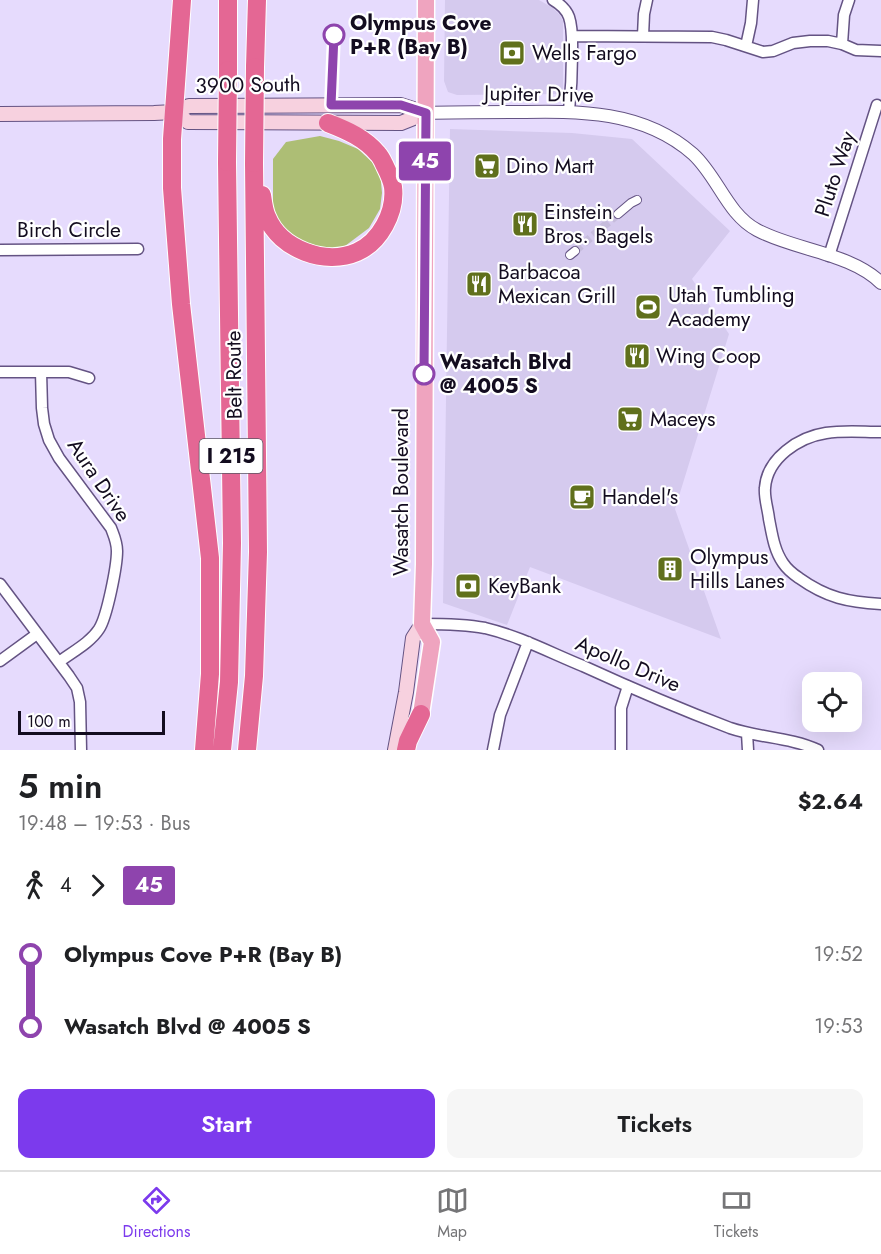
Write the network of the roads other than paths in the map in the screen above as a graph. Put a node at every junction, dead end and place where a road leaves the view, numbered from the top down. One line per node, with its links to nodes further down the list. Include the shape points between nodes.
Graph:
1 (182, 0): 16 (highway)
2 (228, 0): 43 (highway, Belt Route / I 215, bridge, via 232,543 229,682)
3 (257, 0): 20 (highway, Belt Route / I 215, bridge)
4 (426, 0): 17 (main road, Wasatch Boulevard)
5 (553, 0): 9 (street, via 568,16)
6 (647, 0): 10 (street)
7 (753, 0): 12 (street)
8 (849, 0): 11 (street)
9 (572, 36): 10 (street); 15 (street)
10 (643, 36): 12 (street, via 712,37)
11 (842, 44): 12 (street, via 804,41 767,52); 13 (street, via 856,50)
12 (746, 46)
13 (881, 51)
14 (877, 105): 25 (street, Pluto Way)
15 (569, 111): 17 (street, Jupiter Drive); 25 (street, Jupiter Drive, via 619,118 661,132 704,166 750,226)
16 (174, 112): 17 (main road, 3900 South, via 189,106 401,105); 18 (main road, 3900 South); 19 (main road, 3900 South, via 188,122); 42 (highway, via 172,188 181,304 210,558 210,674)
17 (426, 113): 19 (main road, 3900 South, via 401,123); 33 (main road, Wasatch Boulevard)
18 (0, 114)
19 (328, 123): 20 (highway, via 360,138 379,155 393,187 392,209 383,227 372,242 357,252 320,256 280,237 267,218)
20 (254, 163): 44 (highway, Belt Route / I 215, via 258,552)
21 (638, 200): 22 (street)
22 (618, 214)
23 (138, 249): 24 (street, Birch Circle)
24 (0, 250)
25 (829, 256): 26 (street, Jupiter Drive, via 856,265)
26 (881, 283)
27 (0, 372): 28 (street)
28 (41, 372): 29 (street, via 69,372); 37 (street, Aura Drive, via 42,408 49,440 111,528 117,553 102,623 90,639)
29 (89, 378)
30 (881, 432): 32 (street, via 825,433 812,437 777,459 765,487 776,549 790,572 826,595)
31 (0, 584): 34 (street)
32 (881, 604)
33 (422, 624): 35 (street, Apollo Drive, via 477,626); 39 (main road, Wasatch Boulevard, via 432,642); 45 (main road, Wasatch Boulevard, via 413,638)
34 (38, 634): 36 (street); 37 (street)
35 (528, 642): 38 (street, Apollo Drive); 48 (street, via 500,716)
36 (0, 661)
37 (59, 662): 41 (street, via 77,688)
38 (628, 686): 40 (street, Apollo Drive); 49 (street, via 621,708)
39 (421, 714): 46 (highway); 47 (main road, Wasatch Boulevard)
40 (747, 733): 50 (street); 51 (street, Apollo Drive, via 798,742)
41 (81, 750)
42 (204, 750)
43 (222, 750)
44 (247, 750)
45 (395, 750)
46 (406, 750)
47 (413, 750)
48 (493, 750)
49 (621, 750)
50 (748, 750)
51 (818, 750)

